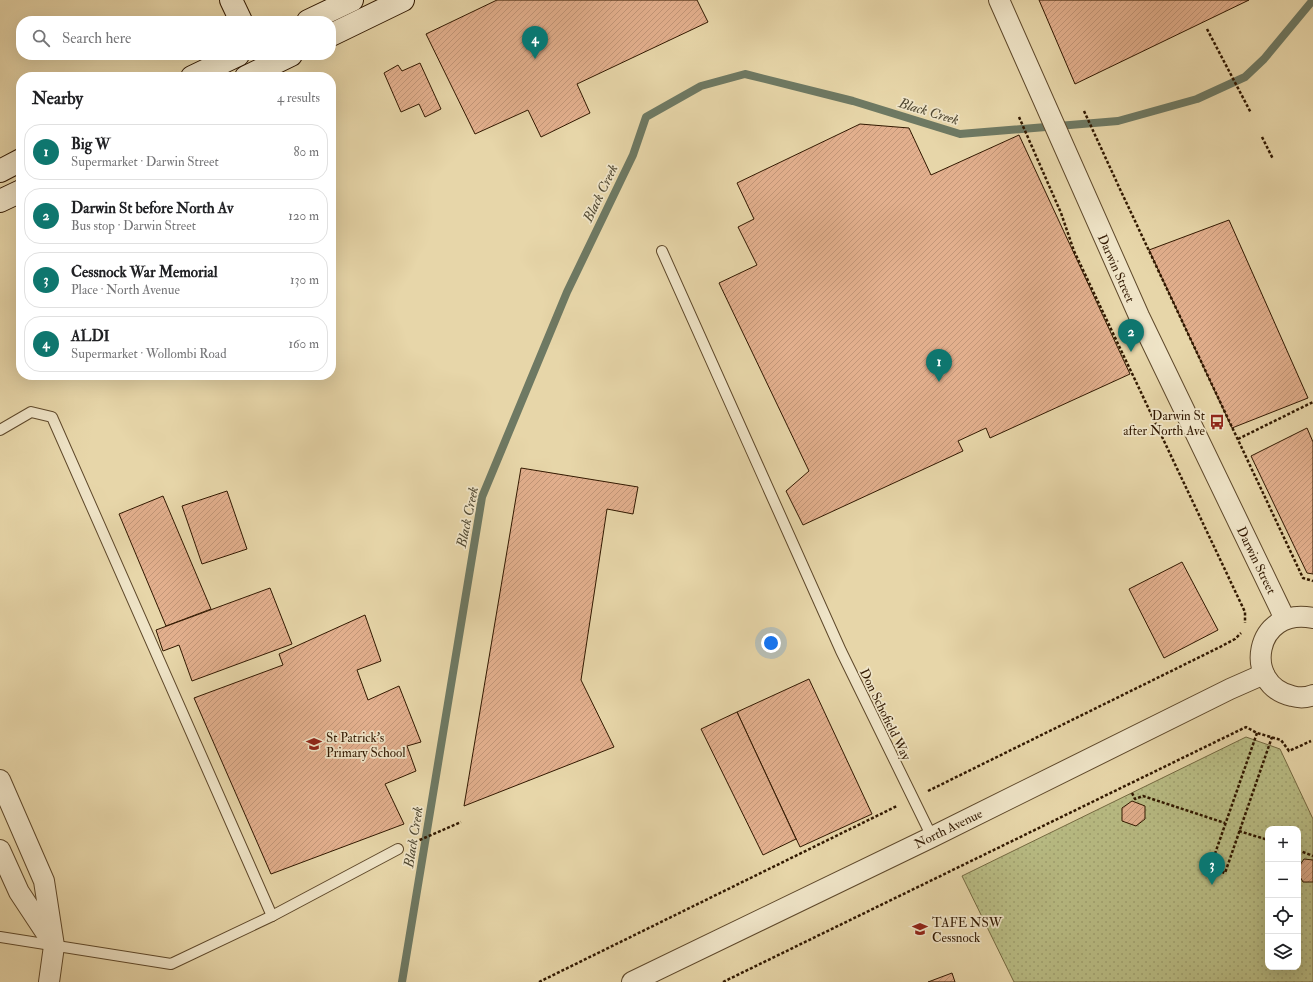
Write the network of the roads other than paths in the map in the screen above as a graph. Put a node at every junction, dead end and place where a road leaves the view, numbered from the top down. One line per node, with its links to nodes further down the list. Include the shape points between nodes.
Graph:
1 (231, 0): 6 (main road)
2 (352, 0): 7 (main road)
3 (403, 0): 5 (main road)
4 (999, 0): 23 (street, Darwin Street, via 1139,316)
5 (373, 15): 8 (main road); 9 (main road)
6 (239, 16)
7 (318, 16)
8 (336, 24)
9 (336, 33)
10 (228, 60): 13 (main road)
11 (247, 60): 14 (main road, via 241,69)
12 (281, 60): 15 (main road)
13 (202, 72)
14 (235, 72)
15 (256, 72)
16 (16, 163): 17 (main road)
17 (0, 171)
18 (16, 193): 19 (main road)
19 (0, 201)
20 (662, 251): 27 (lane, Don Schofield Way, via 841,651)
21 (0, 430): 30 (lane, via 31,412 52,417)
22 (1313, 618): 23 (street, via 1295,616)
23 (1285, 619): 24 (street, via 1268,632 1263,642 1260,652)
24 (1264, 674): 25 (street, via 1270,683 1287,695); 27 (street, North Avenue)
25 (1313, 696)
26 (0, 780): 32 (street, via 44,881)
27 (932, 837): 34 (street, North Avenue)
28 (398, 849): 30 (lane)
29 (0, 850): 32 (street, via 19,892)
30 (272, 916): 32 (lane, via 171,964)
31 (0, 937): 32 (lane)
32 (54, 946): 33 (street)
33 (49, 982)
34 (632, 982)

